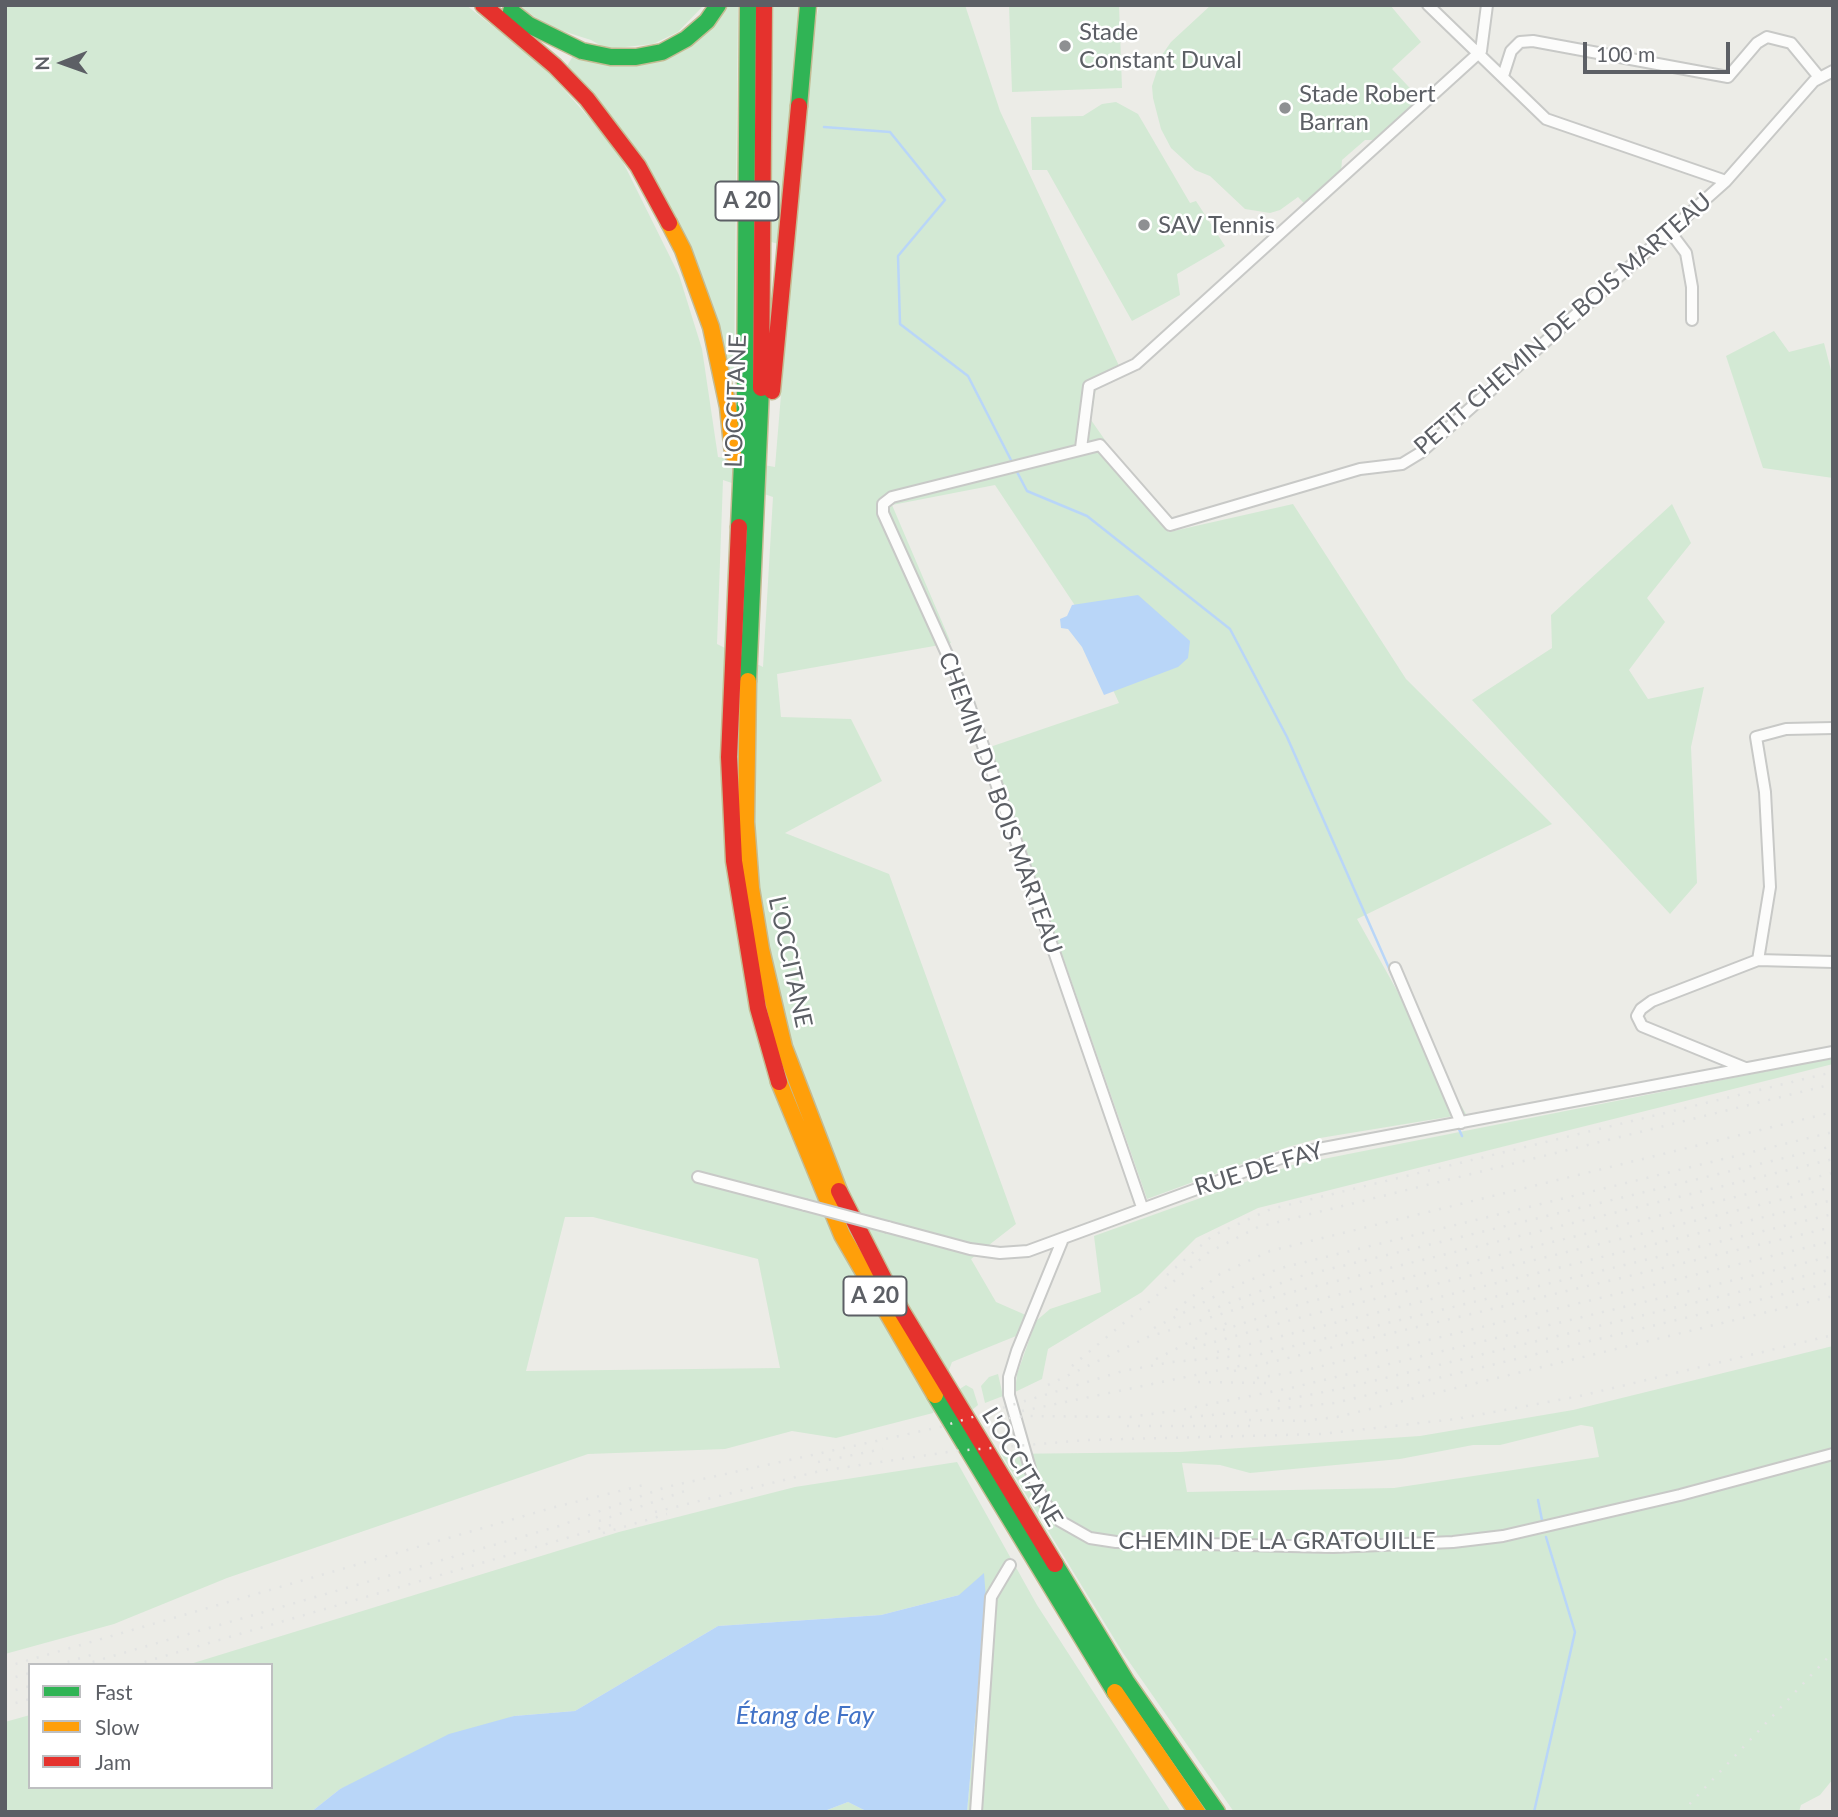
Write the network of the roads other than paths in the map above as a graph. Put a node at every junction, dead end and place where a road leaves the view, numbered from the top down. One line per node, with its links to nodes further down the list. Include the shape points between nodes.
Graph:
1 (483, 5): 18 (highway, via 587,99 638,166 683,250 719,360)
2 (504, 5): 3 (highway, via 556,40 611,57 662,52 686,39)
3 (718, 5)
4 (748, 5): 18 (highway, L'OCCITANE / A 20, via 745,397)
5 (764, 5): 17 (highway, L'OCCITANE / A 20)
6 (807, 5): 17 (highway, via 766,459)
7 (1428, 5): 9 (street)
8 (1487, 5): 9 (street)
9 (1477, 55): 11 (street); 16 (street, via 1136,364 1089,386)
10 (1833, 71): 12 (street)
11 (1503, 76): 12 (street, via 1511,51 1520,42 1533,41 1728,77 1767,37 1791,43); 13 (street, via 1546,119)
12 (1819, 77): 13 (street, PETIT CHEMIN DE BOIS MARTEAU)
13 (1726, 181): 14 (street, PETIT CHEMIN DE BOIS MARTEAU)
14 (1668, 229): 15 (street, via 1686,253); 16 (street, PETIT CHEMIN DE BOIS MARTEAU, via 1472,408 1402,464 1360,470 1170,525 1100,445)
15 (1692, 320)
16 (1081, 447): 27 (street, CHEMIN DU BOIS MARTEAU, via 892,497 882,509 966,696)
17 (757, 489): 33 (highway, L'OCCITANE / A 20, via 746,822 761,949 800,1094 832,1178 892,1295 1119,1670)
18 (739, 527): 32 (highway, L'OCCITANE / A 20, via 730,725 734,862 758,1008 781,1088 822,1192 878,1302 1107,1680)
19 (1833, 728): 20 (street, via 1786,729 1756,737 1765,792 1770,887)
20 (1758, 960): 21 (street); 24 (street, via 1652,1001 1637,1017 1642,1026 1658,1034)
21 (1833, 962)
22 (1395, 968): 25 (street)
23 (1833, 1052): 24 (street, RUE DE FAY)
24 (1747, 1069): 25 (street, RUE DE FAY)
25 (1461, 1123): 27 (street, RUE DE FAY, via 1292,1154)
26 (698, 1177): 28 (street, RUE DE FAY, bridge, via 1000,1254)
27 (1142, 1208): 28 (street, RUE DE FAY)
28 (1062, 1241): 29 (street, CHEMIN DE LA GRATOUILLE, via 1017,1351 1009,1395 1044,1502 1060,1521 1090,1538 1333,1547 1453,1542 1503,1536)
29 (1833, 1454)
30 (1010, 1565): 31 (street, via 991,1597)
31 (976, 1812)
32 (1197, 1812)
33 (1217, 1812)

